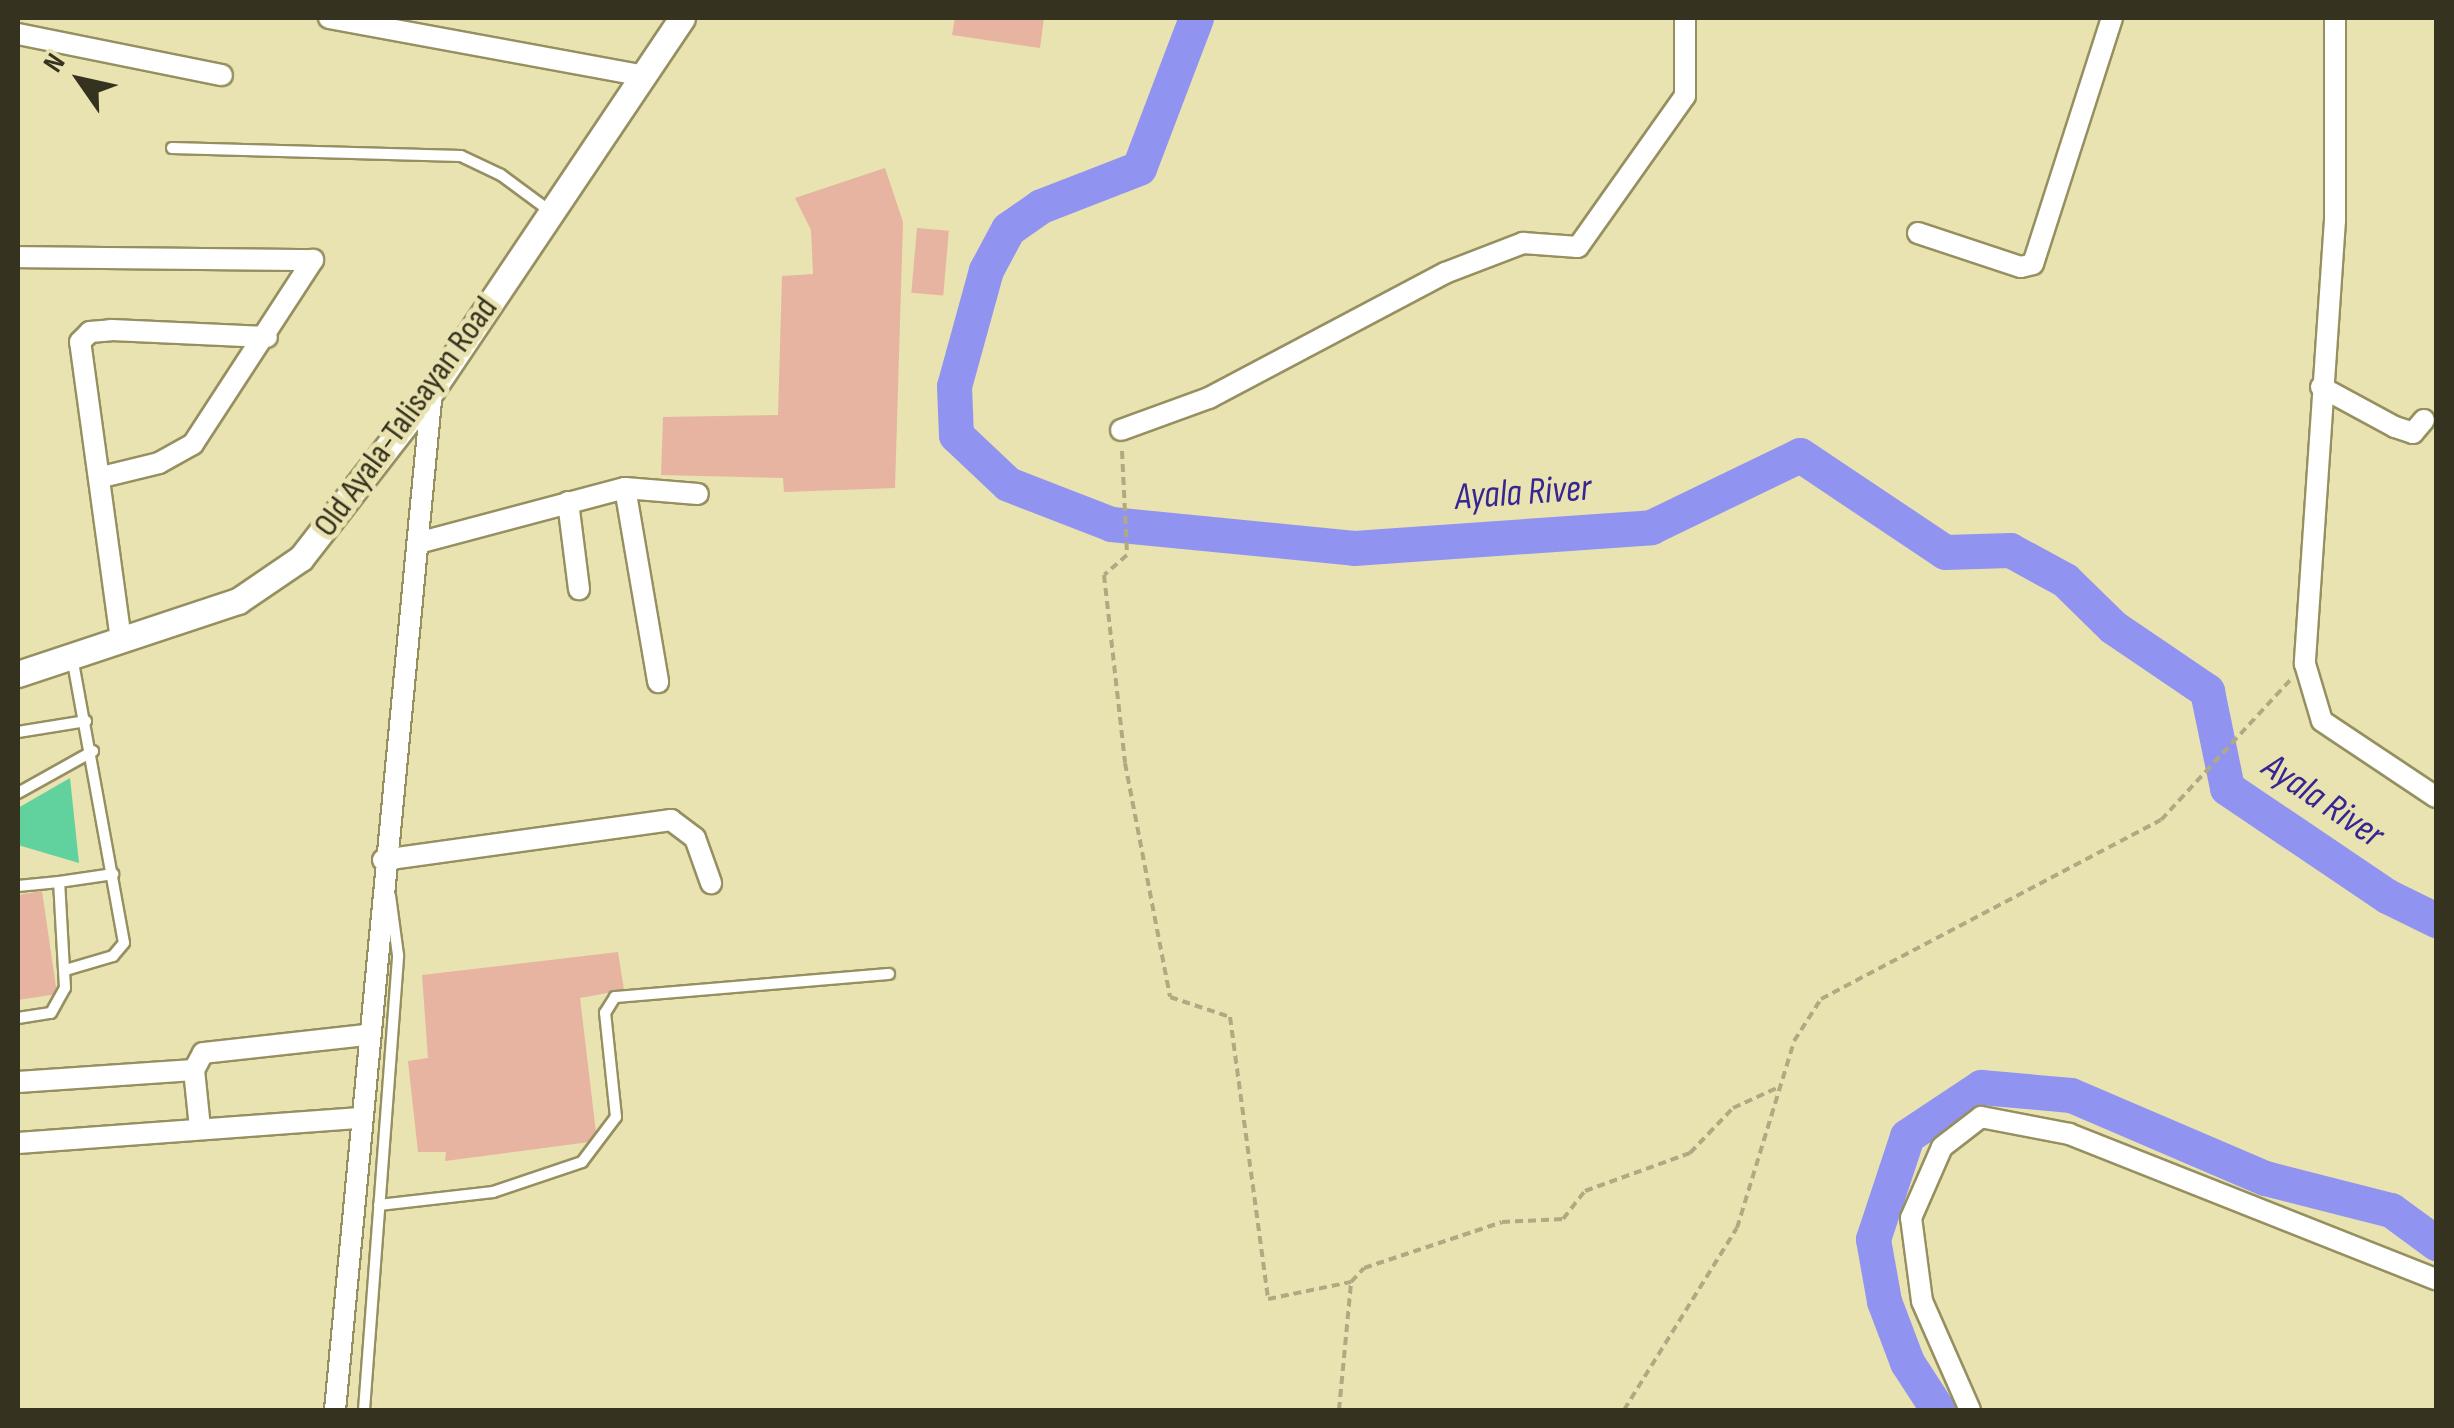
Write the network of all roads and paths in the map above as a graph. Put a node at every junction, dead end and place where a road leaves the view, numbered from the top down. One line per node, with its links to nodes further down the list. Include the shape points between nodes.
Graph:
1 (329, 18): 8 (street)
2 (682, 18): 8 (street, Old Ayala-Talisayan Road)
3 (1686, 18): 17 (street, via 1686,96 1578,247 1523,243 1446,273 1208,398)
4 (2112, 18): 11 (street, via 2033,264 2021,267)
5 (2335, 18): 14 (street, via 2340,111)
6 (18, 34): 7 (street)
7 (222, 75)
8 (644, 76): 10 (street, Old Ayala-Talisayan Road)
9 (172, 148): 10 (lane, via 461,156)
10 (552, 212): 15 (street, Old Ayala-Talisayan Road)
11 (1918, 233)
12 (18, 257): 13 (street, via 313,260)
13 (267, 337): 18 (street, via 193,444 159,462); 18 (street, via 111,330 84,336)
14 (2321, 386): 16 (street, via 2395,428 2413,433); 26 (street)
15 (432, 390): 22 (street); 24 (street, Old Ayala-Talisayan Road, via 329,528 290,567 238,602)
16 (2424, 420)
17 (1121, 430): 51 (path, via 1127,555 1104,576 1125,762 1170,997 1230,1017 1268,1299)
18 (102, 477): 24 (street)
19 (625, 488): 20 (street); 21 (street); 28 (street)
20 (698, 494)
21 (568, 502): 22 (street); 23 (street)
22 (418, 543): 34 (street)
23 (578, 588)
24 (121, 640): 25 (street, Old Ayala-Talisayan Road)
25 (72, 656): 27 (street, Old Ayala-Talisayan Road); 29 (lane)
26 (2305, 664): 33 (street, via 2322,721); 45 (path, via 2161,820 1821,998 1794,1041)
27 (18, 674)
28 (658, 682)
29 (86, 721): 30 (lane); 31 (lane)
30 (18, 732)
31 (93, 752): 32 (lane); 35 (lane)
32 (18, 792)
33 (2436, 797)
34 (383, 866): 37 (street, via 671,820 695,838); 42 (street); 49 (lane, via 398,955)
35 (113, 874): 36 (lane); 39 (lane, via 120,951)
36 (58, 882): 38 (lane); 39 (lane)
37 (711, 883)
38 (18, 886)
39 (69, 969): 41 (lane, via 51,1013)
40 (889, 974): 49 (lane, via 616,997 605,1013 616,1117 582,1162 492,1192)
41 (18, 1018)
42 (366, 1035): 43 (street, via 203,1053); 46 (street)
43 (194, 1070): 44 (street); 47 (street)
44 (18, 1082)
45 (1781, 1086): 51 (path, via 1733,1108 1690,1153 1585,1191 1563,1218 1502,1222 1364,1268); 55 (path, via 1737,1228)
46 (360, 1118): 47 (street); 52 (street)
47 (200, 1128): 48 (street)
48 (18, 1143)
49 (379, 1205): 53 (lane)
50 (2436, 1279): 56 (street, via 2069,1134 1982,1117 1942,1147 1922,1182 1911,1229 1922,1301)
51 (1351, 1282): 54 (path)
52 (335, 1410)
53 (364, 1410)
54 (1339, 1410)
55 (1624, 1410)
56 (1970, 1410)

